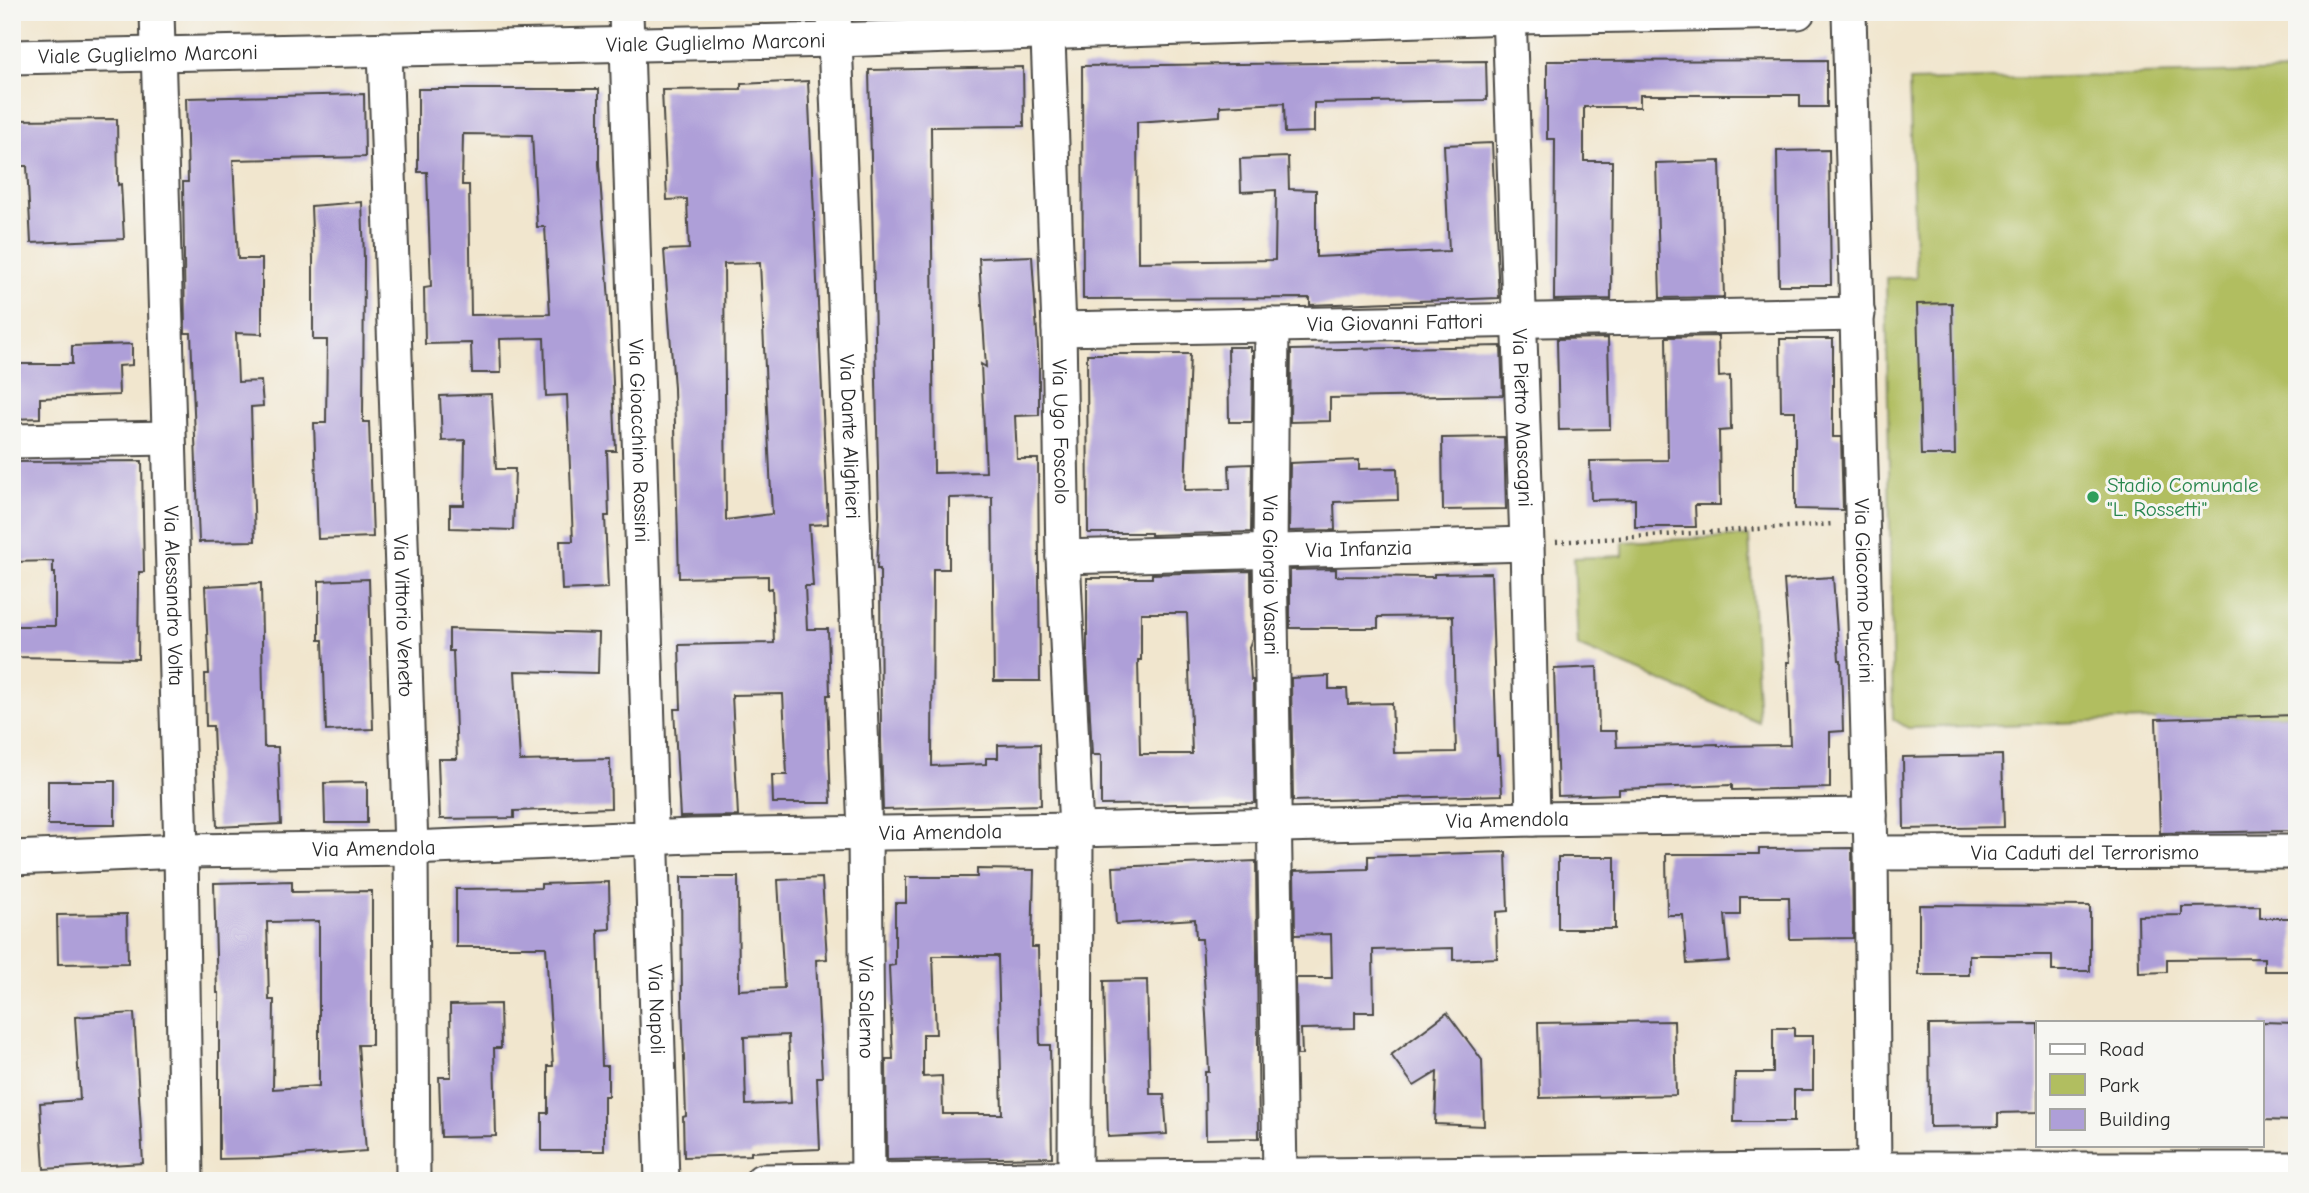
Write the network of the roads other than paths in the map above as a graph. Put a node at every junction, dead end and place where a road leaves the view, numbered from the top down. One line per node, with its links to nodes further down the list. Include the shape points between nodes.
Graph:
1 (157, 12): 11 (street, Via Alessandro Volta)
2 (1798, 12): 4 (street, Viale Guglielmo Marconi)
3 (1849, 12): 13 (street, Via Giacomo Puccini)
4 (1758, 13): 5 (street, Viale Guglielmo Marconi)
5 (1509, 15): 6 (street, Viale Guglielmo Marconi); 14 (street, Via Pietro Mascagni)
6 (1282, 19): 7 (street, Viale Guglielmo Marconi)
7 (1048, 22): 8 (street, Viale Guglielmo Marconi); 16 (street, Via Ugo Foscolo)
8 (834, 26): 9 (street, Viale Guglielmo Marconi); 26 (street, Via Dante Alighieri)
9 (627, 28): 10 (street, Viale Guglielmo Marconi); 27 (street, Via Gioacchino Rossini)
10 (385, 49): 11 (street, Viale Guglielmo Marconi); 28 (street, Via Vittorio Veneto)
11 (158, 53): 12 (street, Viale Guglielmo Marconi); 17 (street, Via Alessandro Volta)
12 (12, 57)
13 (1858, 314): 14 (street, Via Giovanni Fattori); 22 (street, Via Giacomo Puccini)
14 (1519, 321): 15 (street, Via Giovanni Fattori); 19 (street, Via Pietro Mascagni)
15 (1272, 325): 16 (street, Via Giovanni Fattori); 20 (street, Via Giorgio Vasari)
16 (1059, 329): 21 (street, Via Ugo Foscolo)
17 (168, 438): 18 (street); 29 (street, Via Alessandro Volta)
18 (12, 441)
19 (1527, 544): 20 (street, Via Infanzia); 23 (street, Via Pietro Mascagni)
20 (1270, 552): 21 (street, Via Infanzia); 24 (street, Via Giorgio Vasari)
21 (1063, 557): 25 (street, Via Ugo Foscolo)
22 (1870, 815): 23 (street, Via Amendola); 30 (street, Via Giacomo Puccini)
23 (1533, 819): 24 (street, Via Amendola)
24 (1275, 826): 25 (street, Via Amendola); 35 (street, Via Giorgio Vasari)
25 (1076, 830): 26 (street, Via Amendola); 36 (street, Via Ugo Foscolo)
26 (865, 833): 27 (street, Via Amendola); 37 (street, Via Salerno)
27 (653, 837): 28 (street, Via Amendola); 40 (street, Via Napoli)
28 (411, 848): 29 (street, Via Amendola); 39 (street, Via Vittorio Veneto)
29 (181, 851): 32 (street, Via Amendola); 38 (street, Via Alessandro Volta)
30 (1871, 852): 31 (street, Via Caduti del Terrorismo); 33 (street, Via Giacomo Puccini)
31 (2297, 852)
32 (12, 858)
33 (1874, 1169): 34 (street); 35 (street)
34 (2297, 1169)
35 (1280, 1176): 36 (street)
36 (1075, 1178): 37 (street)
37 (868, 1180): 41 (street)
38 (186, 1181)
39 (414, 1181)
40 (662, 1181)
41 (762, 1181)

